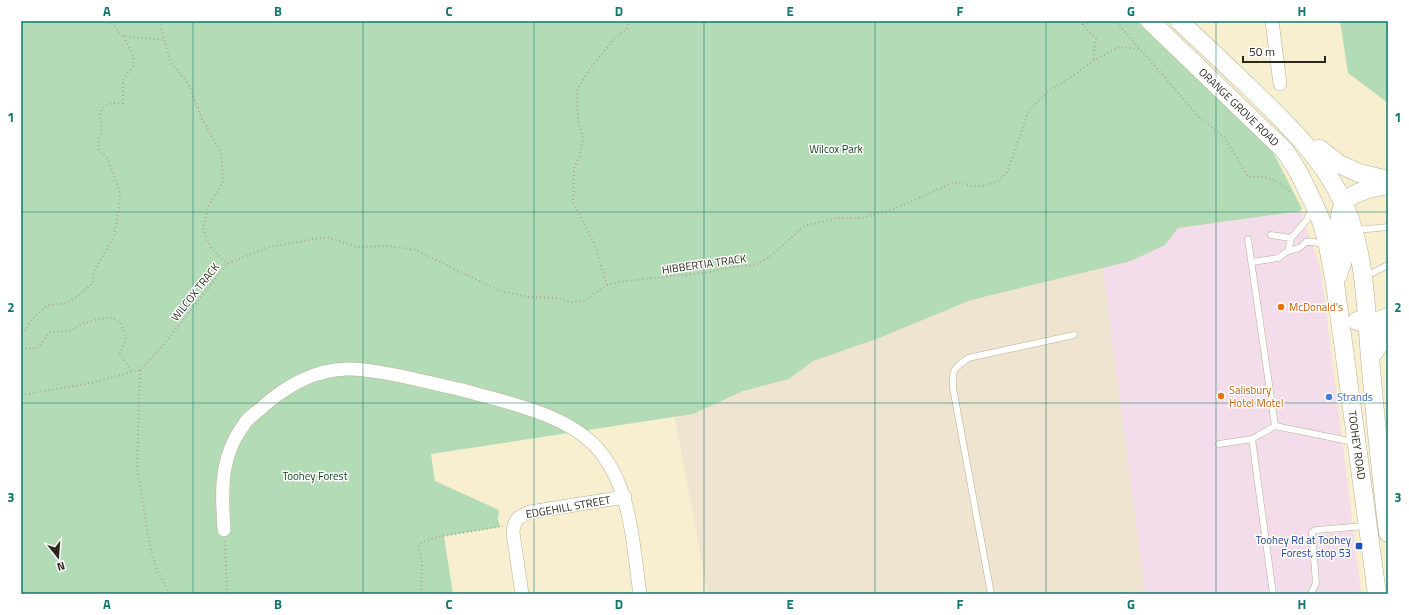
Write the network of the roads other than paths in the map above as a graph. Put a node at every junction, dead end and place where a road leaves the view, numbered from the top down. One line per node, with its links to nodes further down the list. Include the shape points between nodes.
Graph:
1 (1150, 21): 7 (main road, ORANGE GROVE ROAD, via 1284,151)
2 (1180, 21): 5 (main road, ORANGE GROVE ROAD, via 1281,118)
3 (1272, 21): 4 (street)
4 (1280, 84)
5 (1310, 150): 6 (main road, via 1320,149 1339,164); 8 (main road, ORANGE GROVE ROAD)
6 (1387, 185): 8 (main road, via 1363,190)
7 (1314, 204): 12 (lane, via 1308,220); 14 (main road, TOOHEY ROAD)
8 (1344, 204): 10 (main road, TOOHEY ROAD); 19 (main road, via 1339,217 1343,259)
9 (1388, 227): 10 (lane)
10 (1354, 230): 18 (main road, TOOHEY ROAD)
11 (1271, 235): 12 (lane)
12 (1291, 238): 15 (lane)
13 (1248, 239): 16 (lane)
14 (1328, 246): 15 (lane, via 1306,242 1299,248); 19 (main road, TOOHEY ROAD)
15 (1288, 251): 16 (lane, via 1278,258)
16 (1252, 262): 26 (lane)
17 (1388, 265): 18 (lane)
18 (1362, 278): 22 (main road, TOOHEY ROAD)
19 (1335, 283): 20 (main road, TOOHEY ROAD)
20 (1338, 306): 22 (main road, via 1352,319); 28 (main road, TOOHEY ROAD)
21 (1388, 317): 22 (main road)
22 (1367, 323): 25 (main road, TOOHEY ROAD)
23 (1388, 331): 25 (main road)
24 (1074, 335): 37 (lane, via 968,358 952,374)
25 (1370, 358): 31 (main road, TOOHEY ROAD)
26 (1275, 426): 27 (lane); 28 (lane)
27 (1252, 439): 29 (lane); 38 (lane)
28 (1357, 443): 32 (main road, TOOHEY ROAD)
29 (1219, 444)
30 (625, 497): 33 (street, via 619,481 602,453 564,424 544,414 448,386 361,369 345,369 323,372 299,380 276,395 245,422 233,442 225,468); 35 (street, EDGEHILL STREET, via 530,512 520,516 513,524 513,533); 36 (street)
31 (1387, 507): 34 (main road, TOOHEY ROAD)
32 (1368, 526): 39 (lane, via 1312,532 1316,583); 40 (main road, TOOHEY ROAD)
33 (224, 530)
34 (1388, 533)
35 (522, 594)
36 (640, 594)
37 (991, 594)
38 (1273, 594)
39 (1311, 594)
40 (1377, 594)

